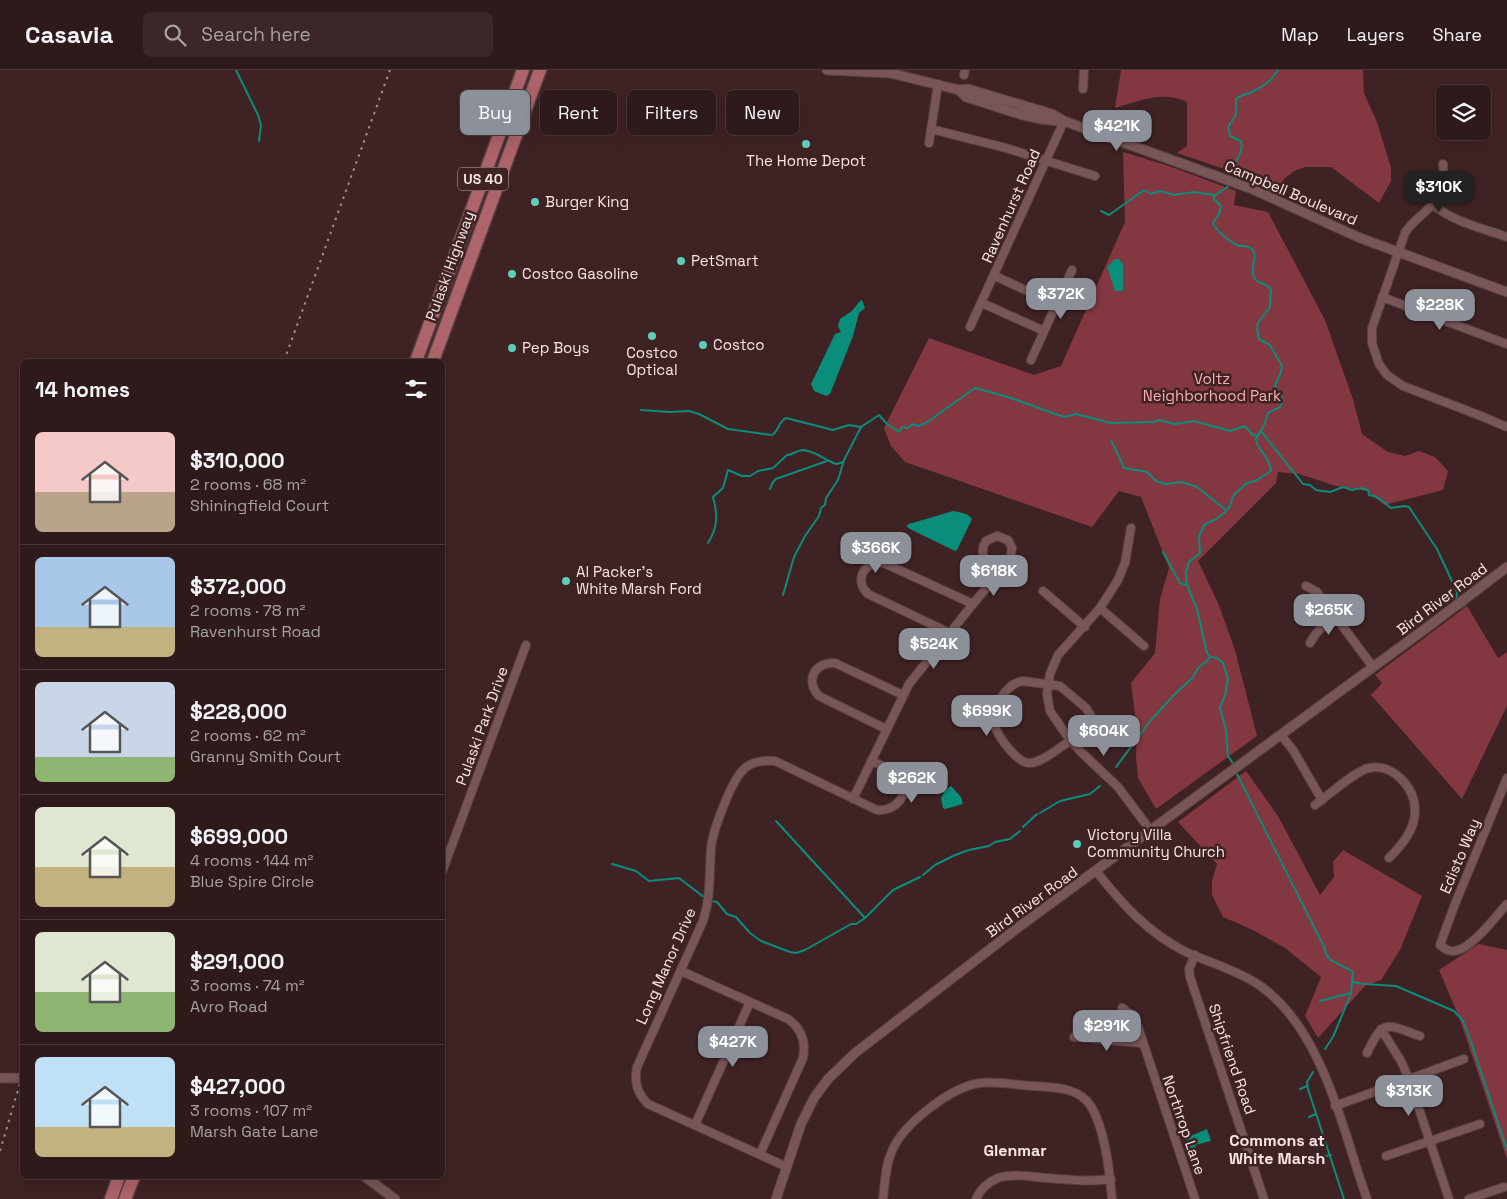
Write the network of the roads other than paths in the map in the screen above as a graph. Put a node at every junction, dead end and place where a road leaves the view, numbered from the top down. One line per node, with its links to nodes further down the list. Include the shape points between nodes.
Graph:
1 (523, 70): 26 (highway, Pulaski Highway / US 40)
2 (540, 70): 27 (highway, Pulaski Highway / US 40)
3 (826, 70): 4 (street, Campbell Boulevard)
4 (849, 70): 6 (street, Campbell Boulevard, via 890,73)
5 (1084, 70): 7 (street)
6 (938, 84): 8 (street, Campbell Boulevard, via 968,89 1052,114); 9 (street)
7 (1083, 89)
8 (1064, 121): 11 (street, Ravenhurst Road); 16 (street, Campbell Boulevard, via 1252,189)
9 (931, 129): 10 (street); 11 (street)
10 (929, 143)
11 (1046, 160): 13 (street); 18 (street, Ravenhurst Road)
12 (1443, 164): 14 (street, via 1444,176)
13 (1095, 176)
14 (1432, 204): 15 (street, via 1453,218); 16 (street, via 1410,225)
15 (1507, 237)
16 (1399, 252): 19 (street, Campbell Boulevard); 20 (street)
17 (1072, 270): 22 (street)
18 (995, 276): 21 (street, Ravenhurst Road); 22 (street)
19 (1507, 292)
20 (1382, 297): 25 (street); 29 (street, via 1371,335 1376,358 1387,375 1412,391)
21 (982, 303): 23 (street, Ravenhurst Road); 24 (street)
22 (1056, 304): 24 (street)
23 (970, 327)
24 (1044, 331): 28 (street)
25 (1507, 344)
26 (417, 359)
27 (433, 359)
28 (1031, 360)
29 (1507, 427)
30 (1131, 528): 36 (street, via 1122,573)
31 (1507, 567): 43 (street, Bird River Road)
32 (998, 574): 32 (street, via 1013,551 1008,540 997,536 986,541 982,552 985,561); 35 (street)
33 (1306, 586): 37 (street, via 1317,592)
34 (1043, 591): 38 (street)
35 (973, 604): 39 (street); 39 (street, via 884,563 873,563 864,569 861,582 868,594)
36 (1100, 608): 38 (street); 42 (street)
37 (1336, 618): 40 (street, via 1318,630); 43 (street)
38 (1085, 627): 44 (street, via 1058,655)
39 (950, 633): 45 (street)
40 (1310, 643)
41 (526, 645): 54 (street, Pulaski Park Drive)
42 (1144, 646)
43 (1373, 668): 47 (street, Bird River Road)
44 (1048, 684): 48 (street, via 1050,711); 48 (street, via 1065,689 1090,711 1090,727); 48 (street, via 1023,681 1008,688 996,712 996,730 1016,757 1026,763 1040,760)
45 (902, 695): 46 (street); 46 (street, via 835,663 822,665 814,674 812,686 819,696)
46 (886, 729): 49 (street)
47 (1281, 735): 52 (street, Bird River Road); 53 (street, via 1293,750 1319,802 1370,768 1384,768 1396,773 1407,786 1415,809 1404,844)
48 (1071, 740): 52 (street, via 1118,787)
49 (871, 761): 51 (street); 51 (street, Long Manor Drive, via 899,776 903,787 902,799 894,807 882,811)
50 (1507, 778): 56 (street, Edisto Way, via 1440,945 1451,951 1466,946)
51 (853, 799): 58 (street, Long Manor Drive, via 777,762 766,760 743,770 715,827 707,908)
52 (1151, 831): 55 (street, Bird River Road)
53 (1388, 858)
54 (445, 864)
55 (1096, 871): 57 (street, via 1133,915 1163,938); 76 (street, Bird River Road, via 866,1044 839,1068 812,1102)
56 (1507, 904)
57 (1195, 956): 70 (street, via 1248,978 1289,1012 1316,1054); 90 (street, Shipfriend Road, via 1189,969 1190,976)
58 (681, 971): 59 (street); 72 (street, Long Manor Drive, via 637,1067 636,1080 648,1104)
59 (750, 1002): 72 (street); 74 (street, via 792,1022 801,1032 804,1046 803,1058)
60 (1122, 1008): 64 (street, Northrop Lane, via 1134,1020)
61 (1381, 1029): 62 (street, via 1392,1026); 65 (street); 69 (street, via 1402,1061)
62 (1420, 1036)
63 (1074, 1037): 64 (street)
64 (1142, 1043): 89 (street, Northrop Lane)
65 (1367, 1054)
66 (1464, 1059): 69 (street)
67 (0, 1078): 68 (street, bridge)
68 (20, 1078)
69 (1409, 1079): 70 (street); 73 (street)
70 (1335, 1106): 91 (street)
71 (1480, 1124): 73 (street)
72 (695, 1125): 74 (street, Long Manor Drive)
73 (1430, 1142): 75 (street); 92 (street)
74 (760, 1154): 76 (street, Long Manor Drive)
75 (1386, 1156)
76 (787, 1166): 85 (street, Bird River Road)
77 (118, 1179): 82 (highway)
78 (133, 1179): 83 (highway)
79 (368, 1179): 84 (street)
80 (1111, 1179): 86 (street, via 1097,1117 1084,1097 1059,1088 979,1084 953,1093 903,1132 887,1164); 87 (street, via 1000,1177 988,1183); 88 (street)
81 (1504, 1187): 93 (street)
82 (112, 1199)
83 (125, 1199)
84 (395, 1199)
85 (776, 1199)
86 (883, 1199)
87 (976, 1199)
88 (1112, 1199)
89 (1195, 1199)
90 (1264, 1199)
91 (1366, 1199)
92 (1449, 1199)
93 (1469, 1199)

